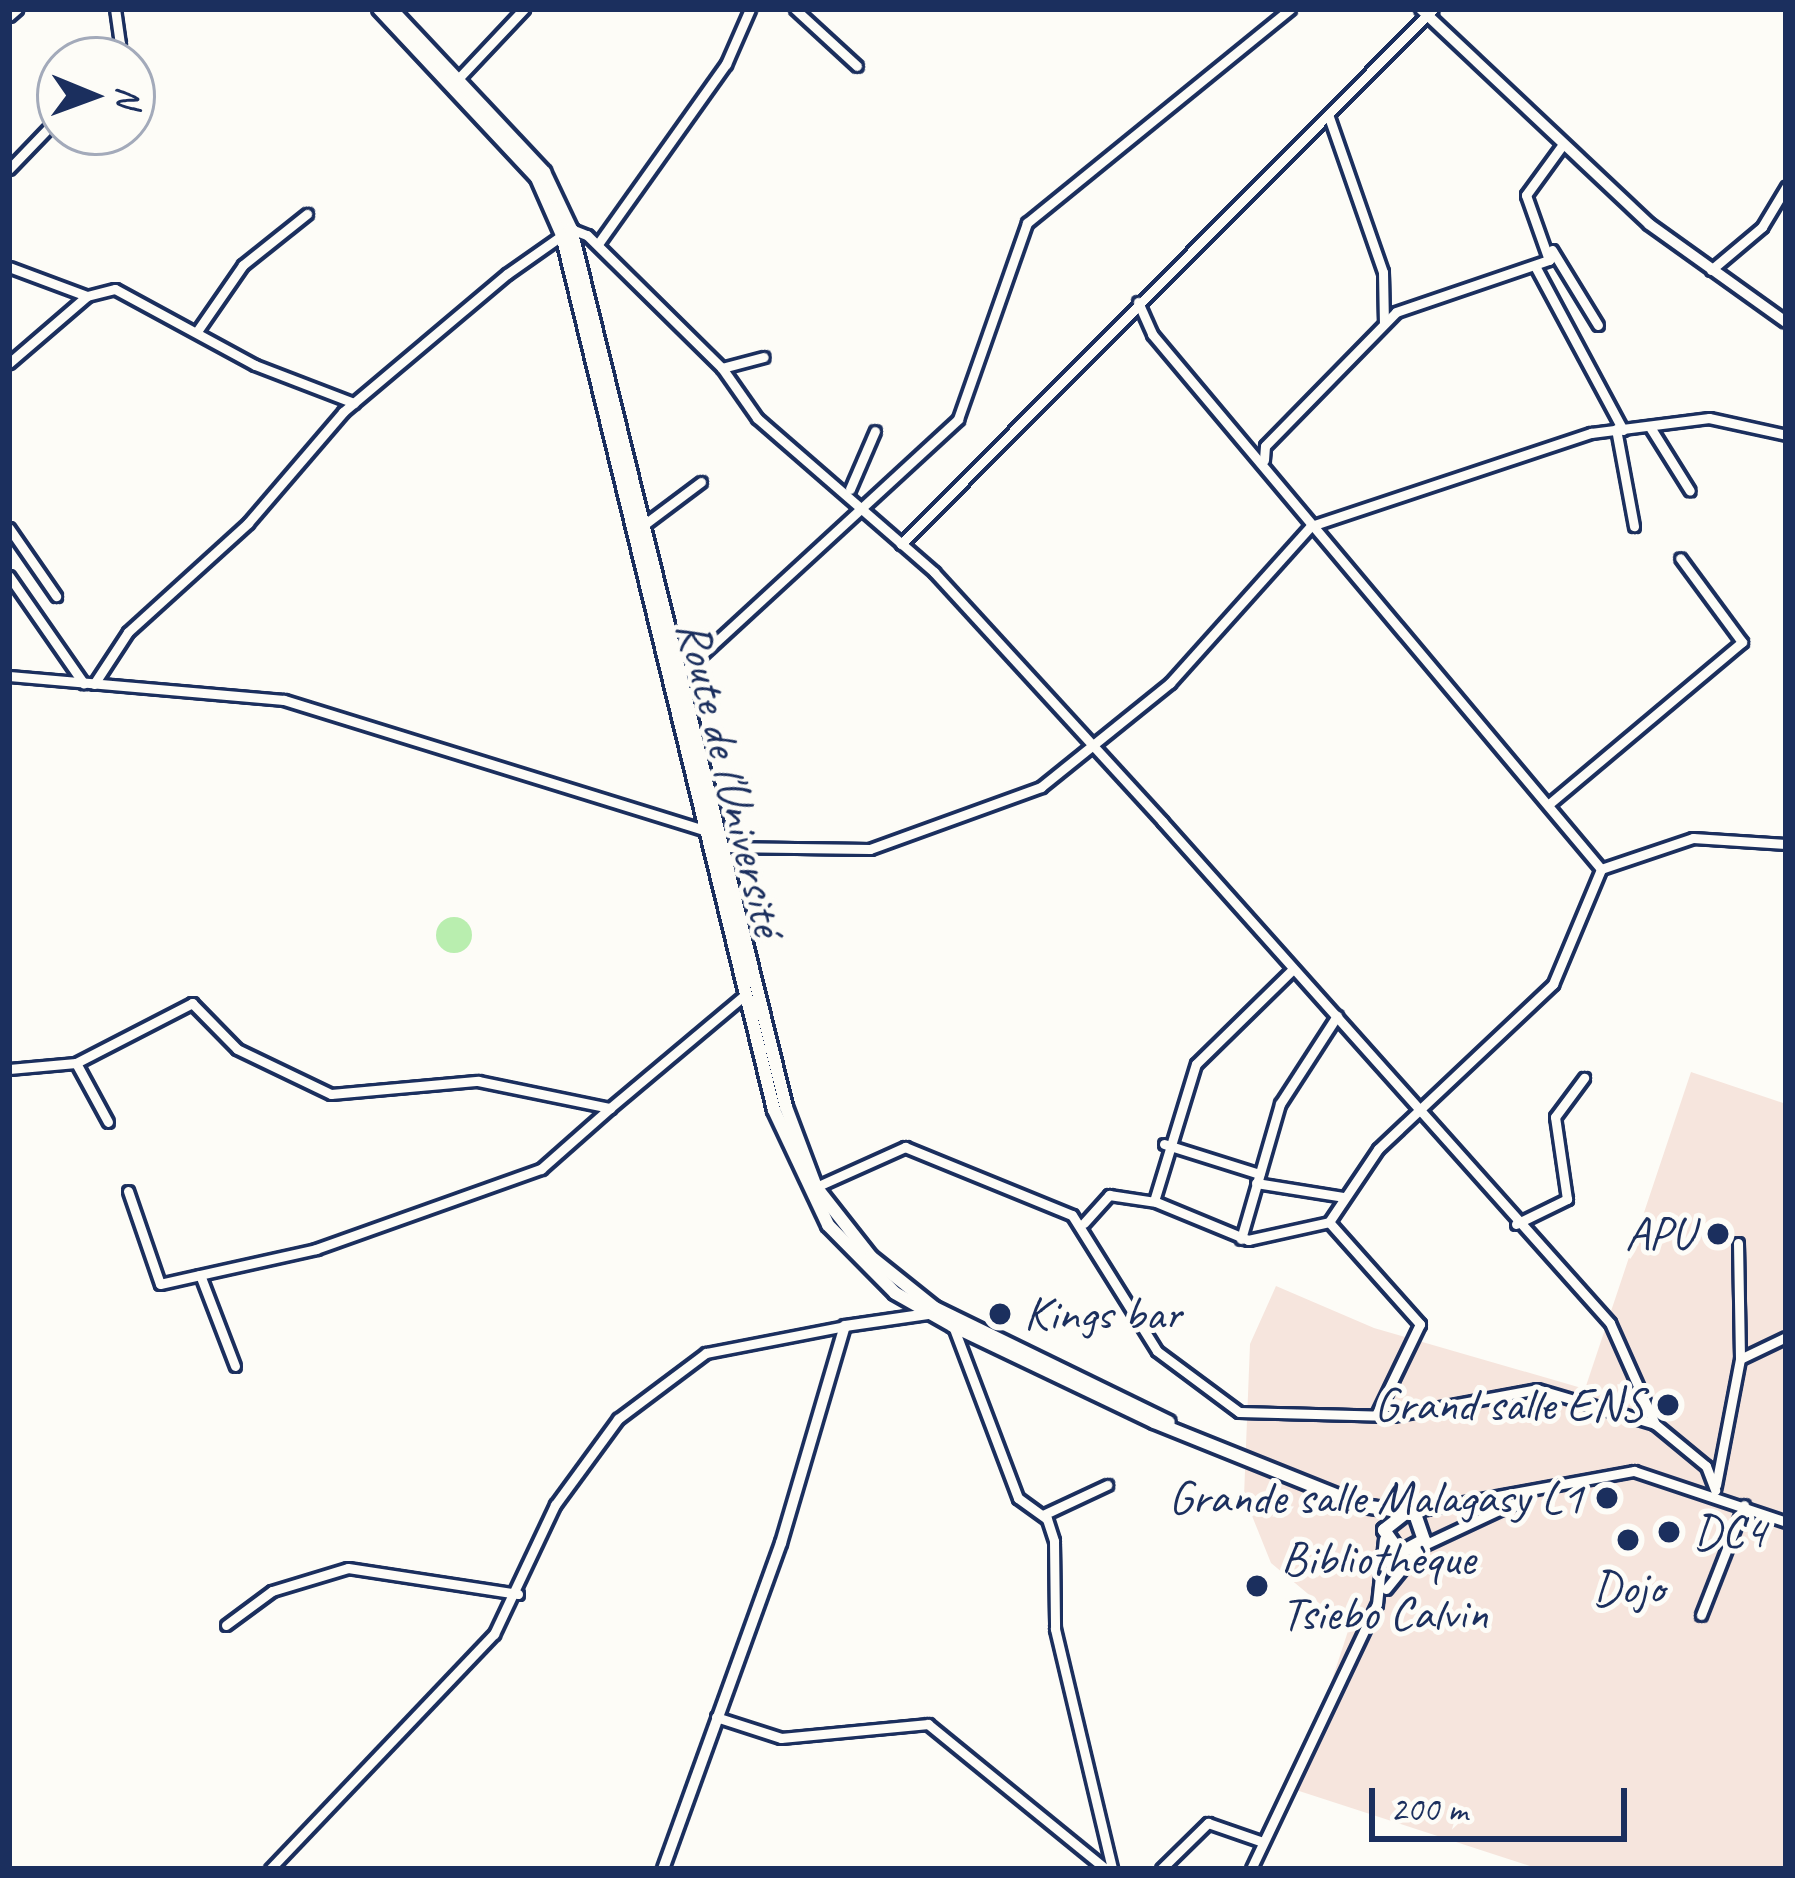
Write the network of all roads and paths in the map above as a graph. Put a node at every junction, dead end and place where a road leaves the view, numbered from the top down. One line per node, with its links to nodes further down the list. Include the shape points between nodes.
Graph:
1 (17, 9): 9 (street)
2 (379, 9): 18 (main road, Route de l'Université, via 537,178)
3 (391, 9): 11 (main road, Route de l'Université)
4 (524, 9): 11 (street)
5 (750, 9): 19 (street, via 726,64)
6 (795, 9): 10 (street)
7 (1290, 9): 43 (street, via 1028,224 992,304 975,392)
8 (1428, 11): 12 (street); 14 (street)
9 (9, 16)
10 (857, 66)
11 (457, 80): 18 (main road, Route de l'Université, via 544,172)
12 (1329, 117): 25 (street); 28 (street, via 1378,252)
13 (36, 141): 15 (street)
14 (1563, 144): 20 (street, via 1526,195); 23 (street)
15 (9, 169)
16 (1786, 187): 23 (street, via 1762,227)
17 (307, 214): 30 (street, via 243,265)
18 (567, 232): 19 (street); 26 (main road, Route de l'Université); 34 (street)
19 (598, 244): 33 (street)
20 (1552, 250): 21 (street); 29 (street)
21 (1535, 266): 28 (street); 36 (street)
22 (9, 267): 24 (street)
23 (1711, 270): 27 (street)
24 (87, 296): 30 (street, via 115,289); 32 (street)
25 (1138, 302): 39 (street, via 1152,334); 48 (street)
26 (587, 316): 44 (main road, Route de l'Université); 57 (main road, Route de l'Université)
27 (1786, 322)
28 (1384, 323): 39 (street, via 1264,446)
29 (1598, 325)
30 (198, 330): 34 (street)
31 (764, 357): 33 (street)
32 (9, 364)
33 (722, 368): 41 (street, via 757,418)
34 (354, 403): 54 (street, via 248,523 128,632)
35 (1650, 427): 36 (street); 38 (street, via 1709,418); 42 (street)
36 (1620, 430): 45 (street); 46 (street)
37 (875, 431): 41 (street)
38 (1786, 435)
39 (1265, 465): 45 (street)
40 (701, 482): 44 (street)
41 (850, 489): 43 (street)
42 (1690, 490)
43 (865, 502): 48 (street, via 873,525); 52 (street)
44 (644, 524): 52 (main road, Route de l'Université)
45 (1310, 526): 55 (street); 56 (street)
46 (1634, 526)
47 (9, 528): 51 (street)
48 (901, 544): 55 (street)
49 (1680, 558): 56 (street, via 1742,642)
50 (9, 576): 54 (street)
51 (56, 596)
52 (680, 675): 59 (main road, Route de l'Université)
53 (9, 676): 54 (street)
54 (89, 684): 57 (street, via 284,700)
55 (1097, 752): 59 (street, via 1041,787 896,843); 61 (street)
56 (1549, 804): 60 (street)
57 (707, 831): 62 (main road, Route de l'Université)
58 (1786, 844): 60 (street, via 1693,838)
59 (721, 847): 72 (main road, Route de l'Université)
60 (1601, 869): 68 (street, via 1553,984)
61 (1292, 970): 63 (street); 70 (street, via 1196,1064)
62 (746, 994): 67 (street); 82 (main road, Route de l'Université, via 806,1192 864,1264)
63 (1337, 1016): 68 (street); 71 (street, via 1280,1104)
64 (76, 1063): 65 (street); 67 (street, via 192,1003 237,1049 331,1094 478,1081); 69 (street)
65 (9, 1069)
66 (1584, 1078): 78 (street, via 1555,1117 1567,1199)
67 (610, 1108): 81 (street, via 541,1169 316,1249)
68 (1422, 1116): 74 (street); 78 (street)
69 (108, 1122)
70 (1164, 1144): 71 (street); 75 (street)
71 (1257, 1178): 74 (street); 79 (street)
72 (815, 1187): 77 (street, via 905,1147); 89 (main road, Route de l'Université, via 871,1257 935,1308)
73 (128, 1191): 81 (street, via 160,1284)
74 (1343, 1197): 76 (street)
75 (1154, 1201): 77 (street, via 1109,1195); 79 (street)
76 (1329, 1222): 79 (street); 88 (street, via 1420,1324)
77 (1084, 1223): 88 (street, via 1157,1351 1204,1396 1292,1418)
78 (1516, 1224): 90 (street, via 1610,1323)
79 (1241, 1239)
80 (1738, 1243): 86 (street)
81 (200, 1275): 87 (street)
82 (928, 1314): 83 (street); 84 (main road, Route de l'Université)
83 (845, 1326): 101 (street, via 719,1349 651,1390 583,1461); 105 (street)
84 (953, 1326): 89 (main road, Route de l'Université); 97 (street, via 1018,1498)
85 (1786, 1337): 86 (street)
86 (1740, 1359): 92 (street)
87 (235, 1366)
88 (1376, 1415): 90 (street, via 1537,1389)
89 (1170, 1422): 95 (main road, Route de l'Université)
90 (1654, 1424): 92 (street, via 1706,1466)
91 (1106, 1485): 97 (street)
92 (1715, 1490): 93 (street, via 1634,1471); 94 (street)
93 (1534, 1494): 96 (street); 100 (street)
94 (1744, 1505): 98 (street); 103 (street)
95 (1364, 1506): 96 (main road, Route de l'Université); 99 (main road)
96 (1408, 1512): 99 (main road, via 1392,1516); 100 (main road, via 1424,1526)
97 (1043, 1516): 109 (street, via 1054,1541 1054,1629)
98 (1786, 1522)
99 (1384, 1539): 100 (main road, via 1400,1553); 102 (street)
100 (1420, 1547): 102 (street)
101 (518, 1594): 104 (street, via 348,1568 272,1591); 107 (street, via 450,1688)
102 (1377, 1604): 106 (street)
103 (1701, 1615)
104 (226, 1624)
105 (716, 1717): 108 (street); 109 (street, via 781,1738 928,1724)
106 (1262, 1843): 110 (street, via 1208,1823); 111 (street)
107 (270, 1869)
108 (663, 1869)
109 (1109, 1869)
110 (1161, 1869)
111 (1250, 1869)

